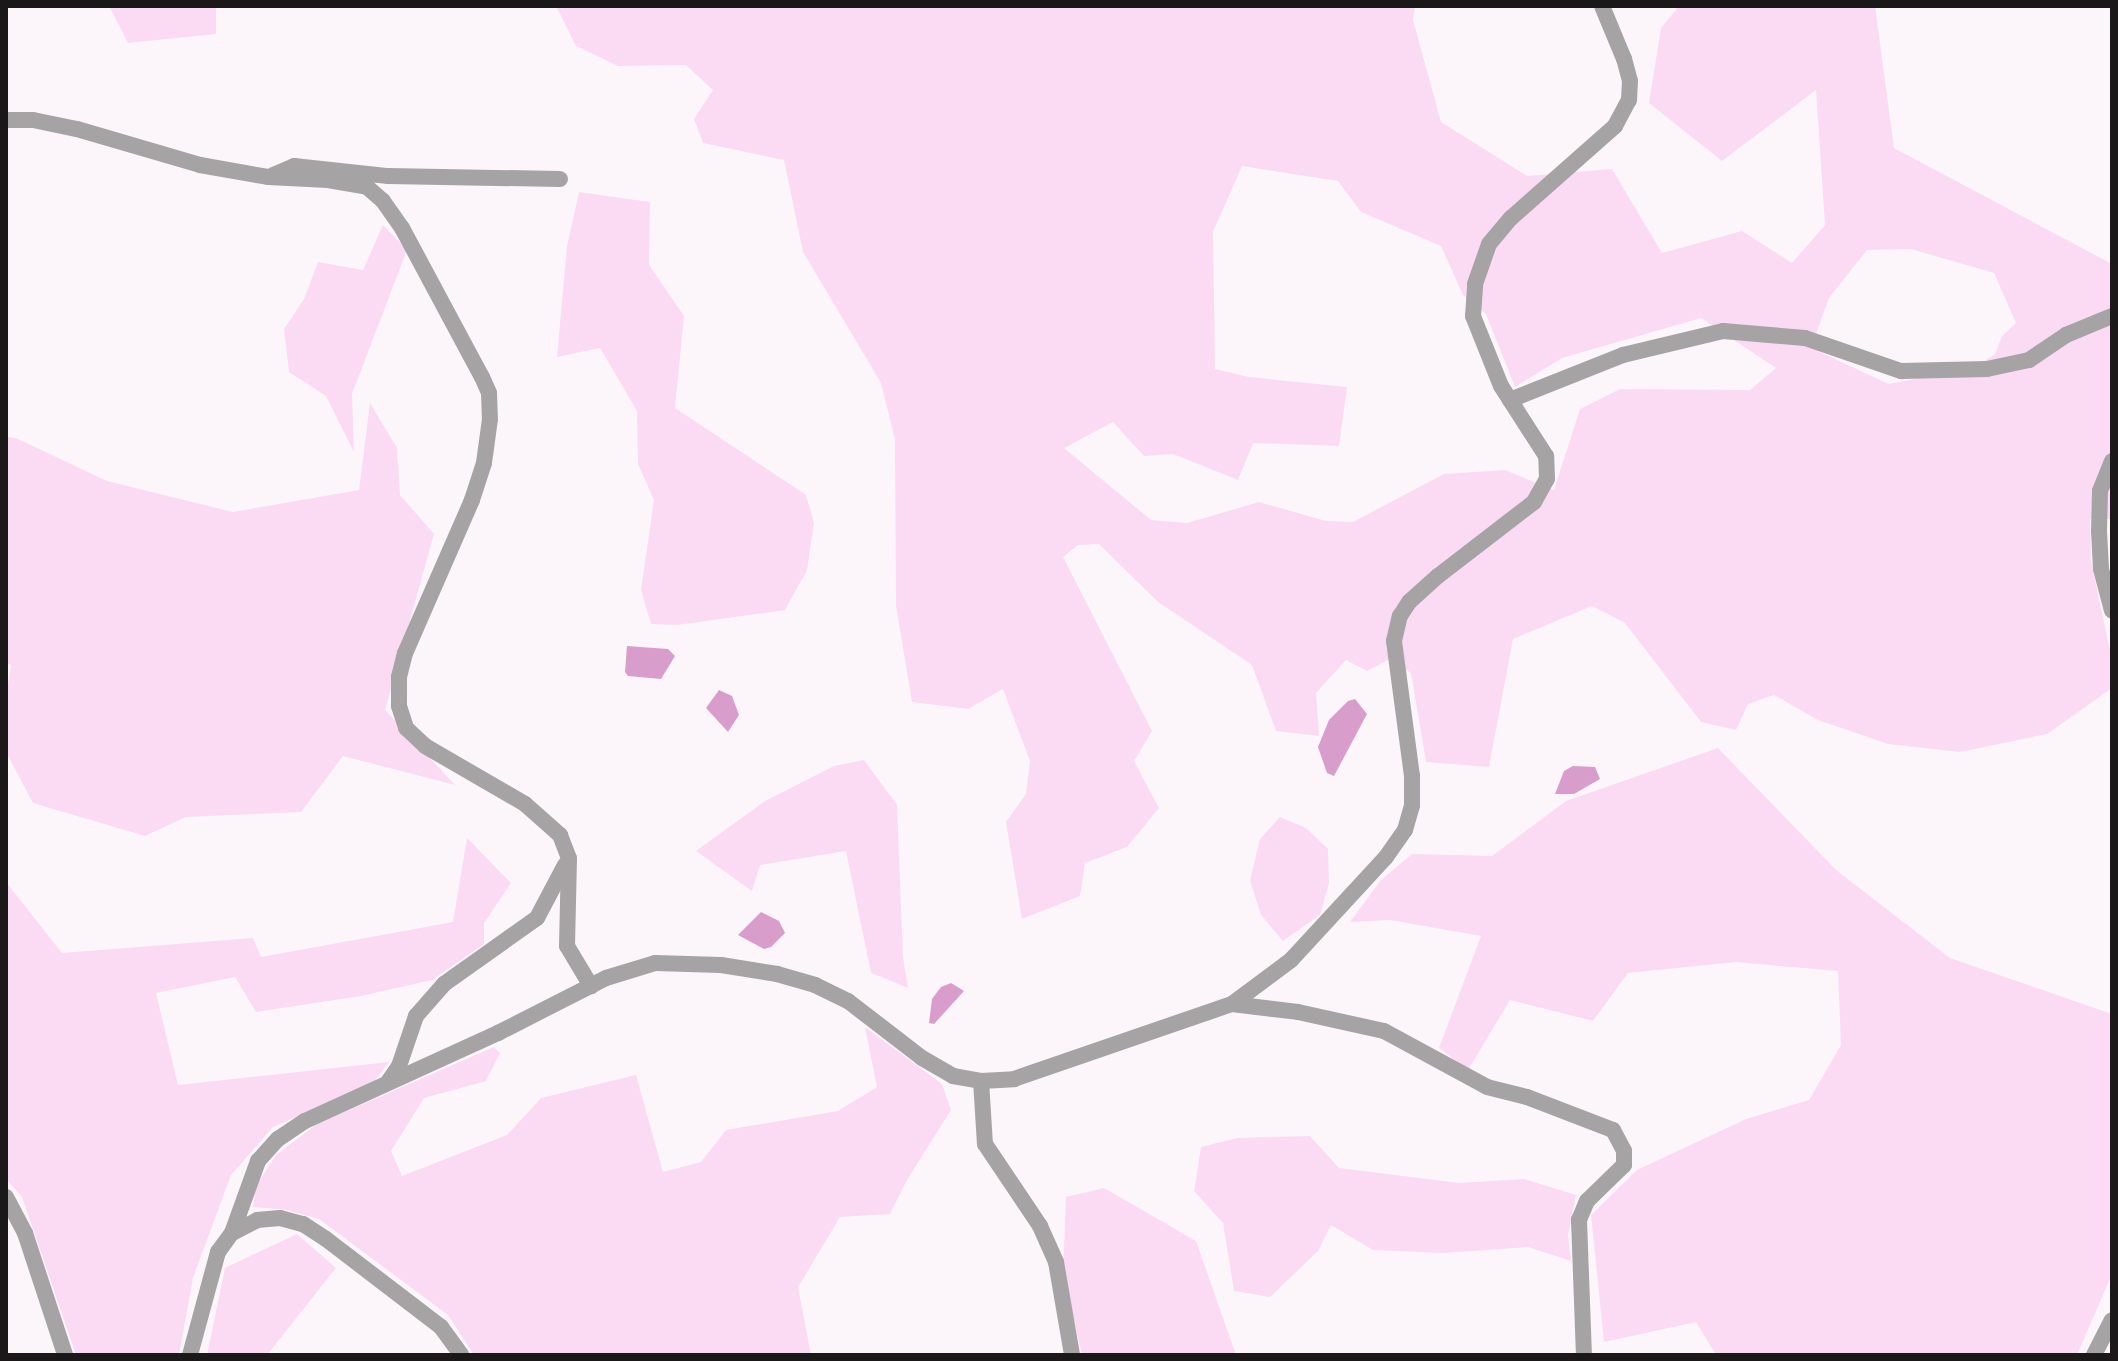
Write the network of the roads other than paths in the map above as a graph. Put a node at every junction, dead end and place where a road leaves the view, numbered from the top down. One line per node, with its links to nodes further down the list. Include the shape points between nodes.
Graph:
1 (1602, 6): 6 (street, via 1624,59 1629,100 1615,126 1511,218 1489,244 1477,275 1473,316)
2 (6, 120): 3 (street, via 77,129 200,165)
3 (268, 177): 4 (street, via 294,166 388,176); 9 (street, via 367,187 383,201 482,377 490,419 484,463 405,653 399,706 406,728 425,746 544,818 560,835)
4 (560, 179)
5 (2112, 316): 6 (street, via 2066,335 2029,360 1987,369 1901,371 1805,338 1723,331 1623,355)
6 (1510, 400): 11 (street, via 1546,456 1547,479 1534,502 1409,602 1395,627 1412,776 1405,830 1291,960)
7 (2112, 461): 8 (street, via 2100,491 2099,531 2101,569)
8 (2112, 611)
9 (569, 858): 10 (street, via 567,946); 13 (street, via 537,918 444,984 416,1016 399,1066)
10 (591, 986): 12 (street, via 655,963 777,974 848,1001 922,1058 953,1076); 13 (street)
11 (1232, 1004): 12 (street, via 1014,1079); 21 (street, via 1384,1031 1487,1087 1613,1130 1624,1151 1624,1165 1587,1201 1579,1220)
12 (981, 1081): 20 (street, via 985,1144 1040,1226 1056,1262)
13 (387, 1083): 15 (street, via 278,1139 258,1161)
14 (6, 1197): 17 (street, via 25,1233)
15 (232, 1233): 18 (street, via 218,1252); 19 (street, via 257,1220 303,1224 441,1327)
16 (2112, 1320): 22 (street)
17 (65, 1355)
18 (190, 1355)
19 (461, 1355)
20 (1072, 1355)
21 (1584, 1355)
22 (2094, 1355)

